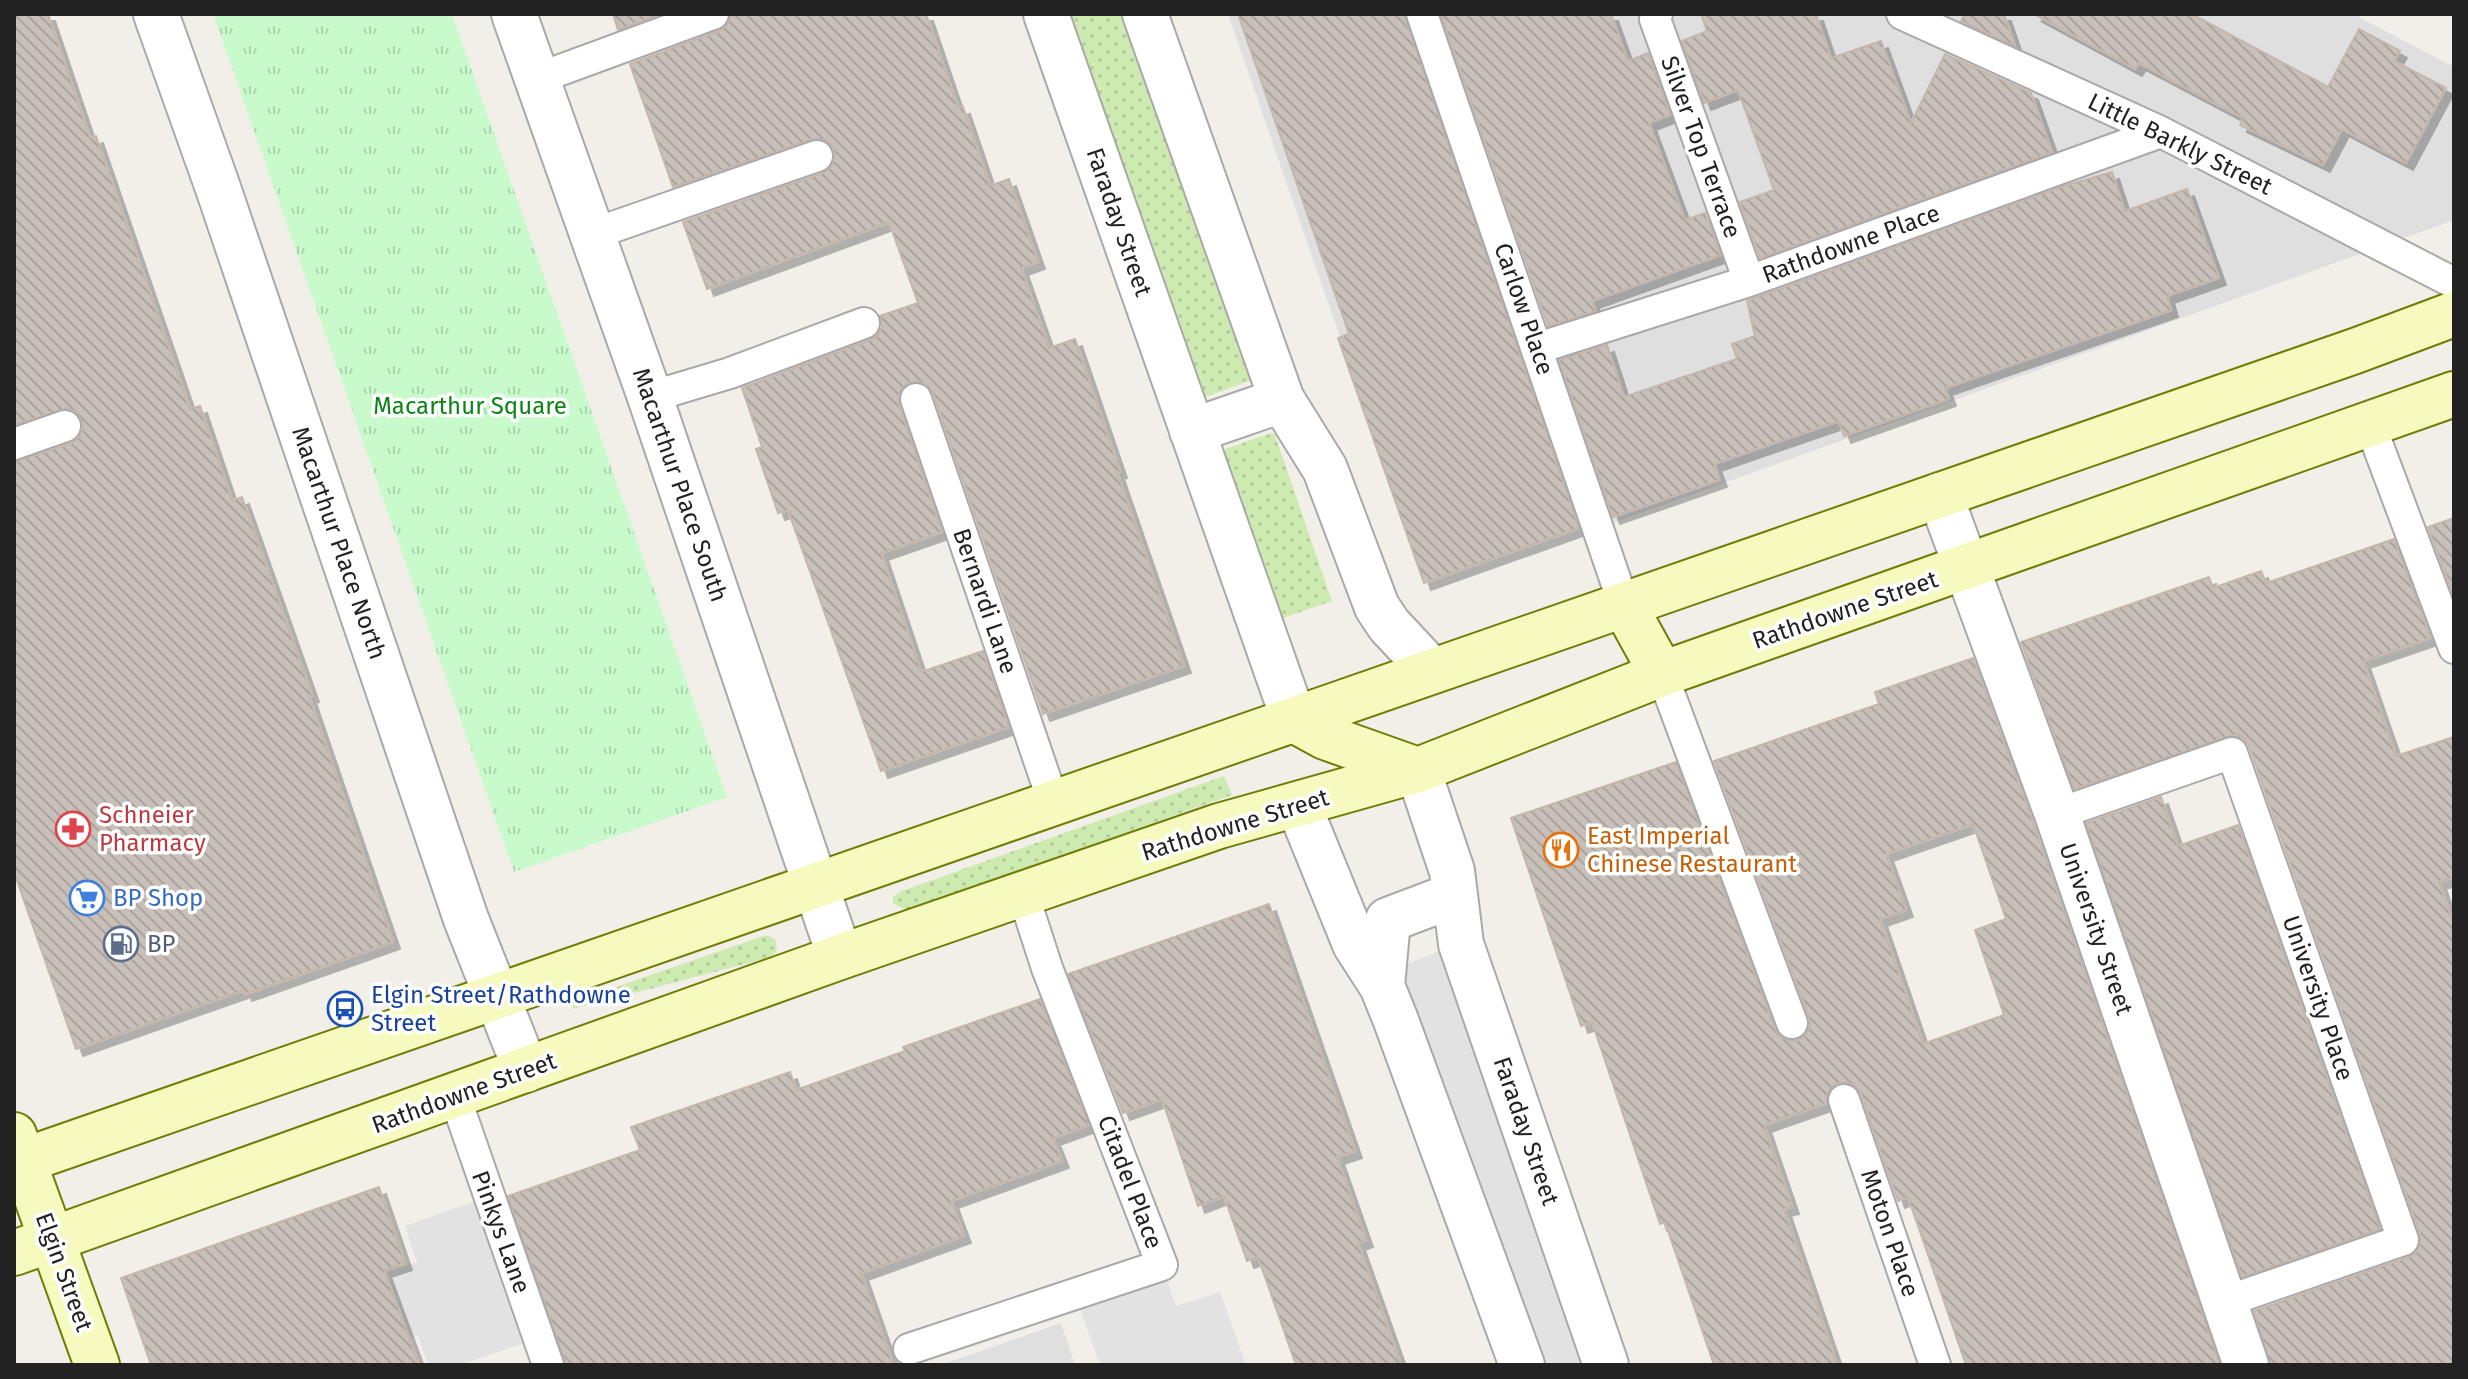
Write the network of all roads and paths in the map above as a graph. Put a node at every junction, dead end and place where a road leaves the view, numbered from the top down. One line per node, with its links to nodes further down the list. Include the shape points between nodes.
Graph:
1 (156, 14): 42 (street, Macarthur Place North, via 461,904)
2 (514, 14): 9 (street, Macarthur Place South)
3 (713, 14): 9 (lane)
4 (1046, 14): 24 (street, Faraday Street)
5 (1145, 14): 21 (street)
6 (1422, 14): 17 (lane, Carlow Place)
7 (1657, 14): 13 (lane, Silver Top Terrace)
8 (1902, 14): 10 (lane, Little Barkly Street)
9 (536, 79): 12 (street, Macarthur Place South)
10 (2161, 132): 13 (lane, Rathdowne Place); 14 (lane, Little Barkly Street)
11 (817, 156): 12 (lane)
12 (593, 234): 19 (street, Macarthur Place South)
13 (1749, 281): 17 (lane, Rathdowne Place)
14 (2454, 283)
15 (2454, 314): 26 (main road)
16 (864, 323): 19 (lane)
17 (1538, 348): 28 (lane, Carlow Place)
18 (2454, 394): 22 (main road, Rathdowne Street)
19 (650, 397): 37 (street, Macarthur Place South)
20 (916, 399): 34 (lane, Bernardi Lane)
21 (1282, 400): 24 (street); 30 (street, via 1325,469 1377,607)
22 (2369, 422): 27 (main road, Rathdowne Street); 29 (lane)
23 (65, 426): 25 (lane)
24 (1192, 431): 32 (street, Faraday Street)
25 (14, 444)
26 (1940, 495): 27 (street, University Street); 28 (main road)
27 (1968, 567): 31 (main road, Rathdowne Street); 36 (street, University Street)
28 (1624, 605): 30 (main road); 31 (main road)
29 (2454, 648)
30 (1432, 671): 32 (main road)
31 (1662, 674): 33 (main road, Rathdowne Street); 43 (lane)
32 (1294, 720): 33 (main road); 34 (main road)
33 (1418, 770): 35 (main road, Rathdowne Street); 39 (street, Faraday Street, via 1452,871)
34 (1054, 804): 37 (main road)
35 (1298, 804): 38 (main road, Rathdowne Street); 41 (street, via 1355,944)
36 (2057, 814): 49 (street, University Street); 49 (lane, University Place, via 2232,753 2403,1240)
37 (816, 887): 40 (street, Macarthur Place South); 42 (main road)
38 (1023, 894): 40 (main road, Rathdowne Street); 50 (lane, Citadel Place, via 1162,1265)
39 (1454, 895): 41 (street, via 1388,920); 54 (street, Faraday Street, via 1461,944)
40 (840, 957): 44 (main road, Rathdowne Street)
41 (1382, 986): 53 (street)
42 (499, 997): 44 (street, Macarthur Place North); 47 (main road)
43 (1792, 1023)
44 (526, 1070): 45 (main road, Rathdowne Street)
45 (455, 1097): 48 (main road, Rathdowne Street); 52 (lane, Pinkys Lane)
46 (1844, 1100): 55 (lane, Moton Place)
47 (17, 1154): 48 (main road, Elgin Street)
48 (33, 1246): 51 (main road, Elgin Street)
49 (2224, 1302): 56 (street, University Street)
50 (909, 1349)
51 (97, 1365)
52 (548, 1365)
53 (1522, 1365)
54 (1606, 1365)
55 (1935, 1365)
56 (2246, 1365)

